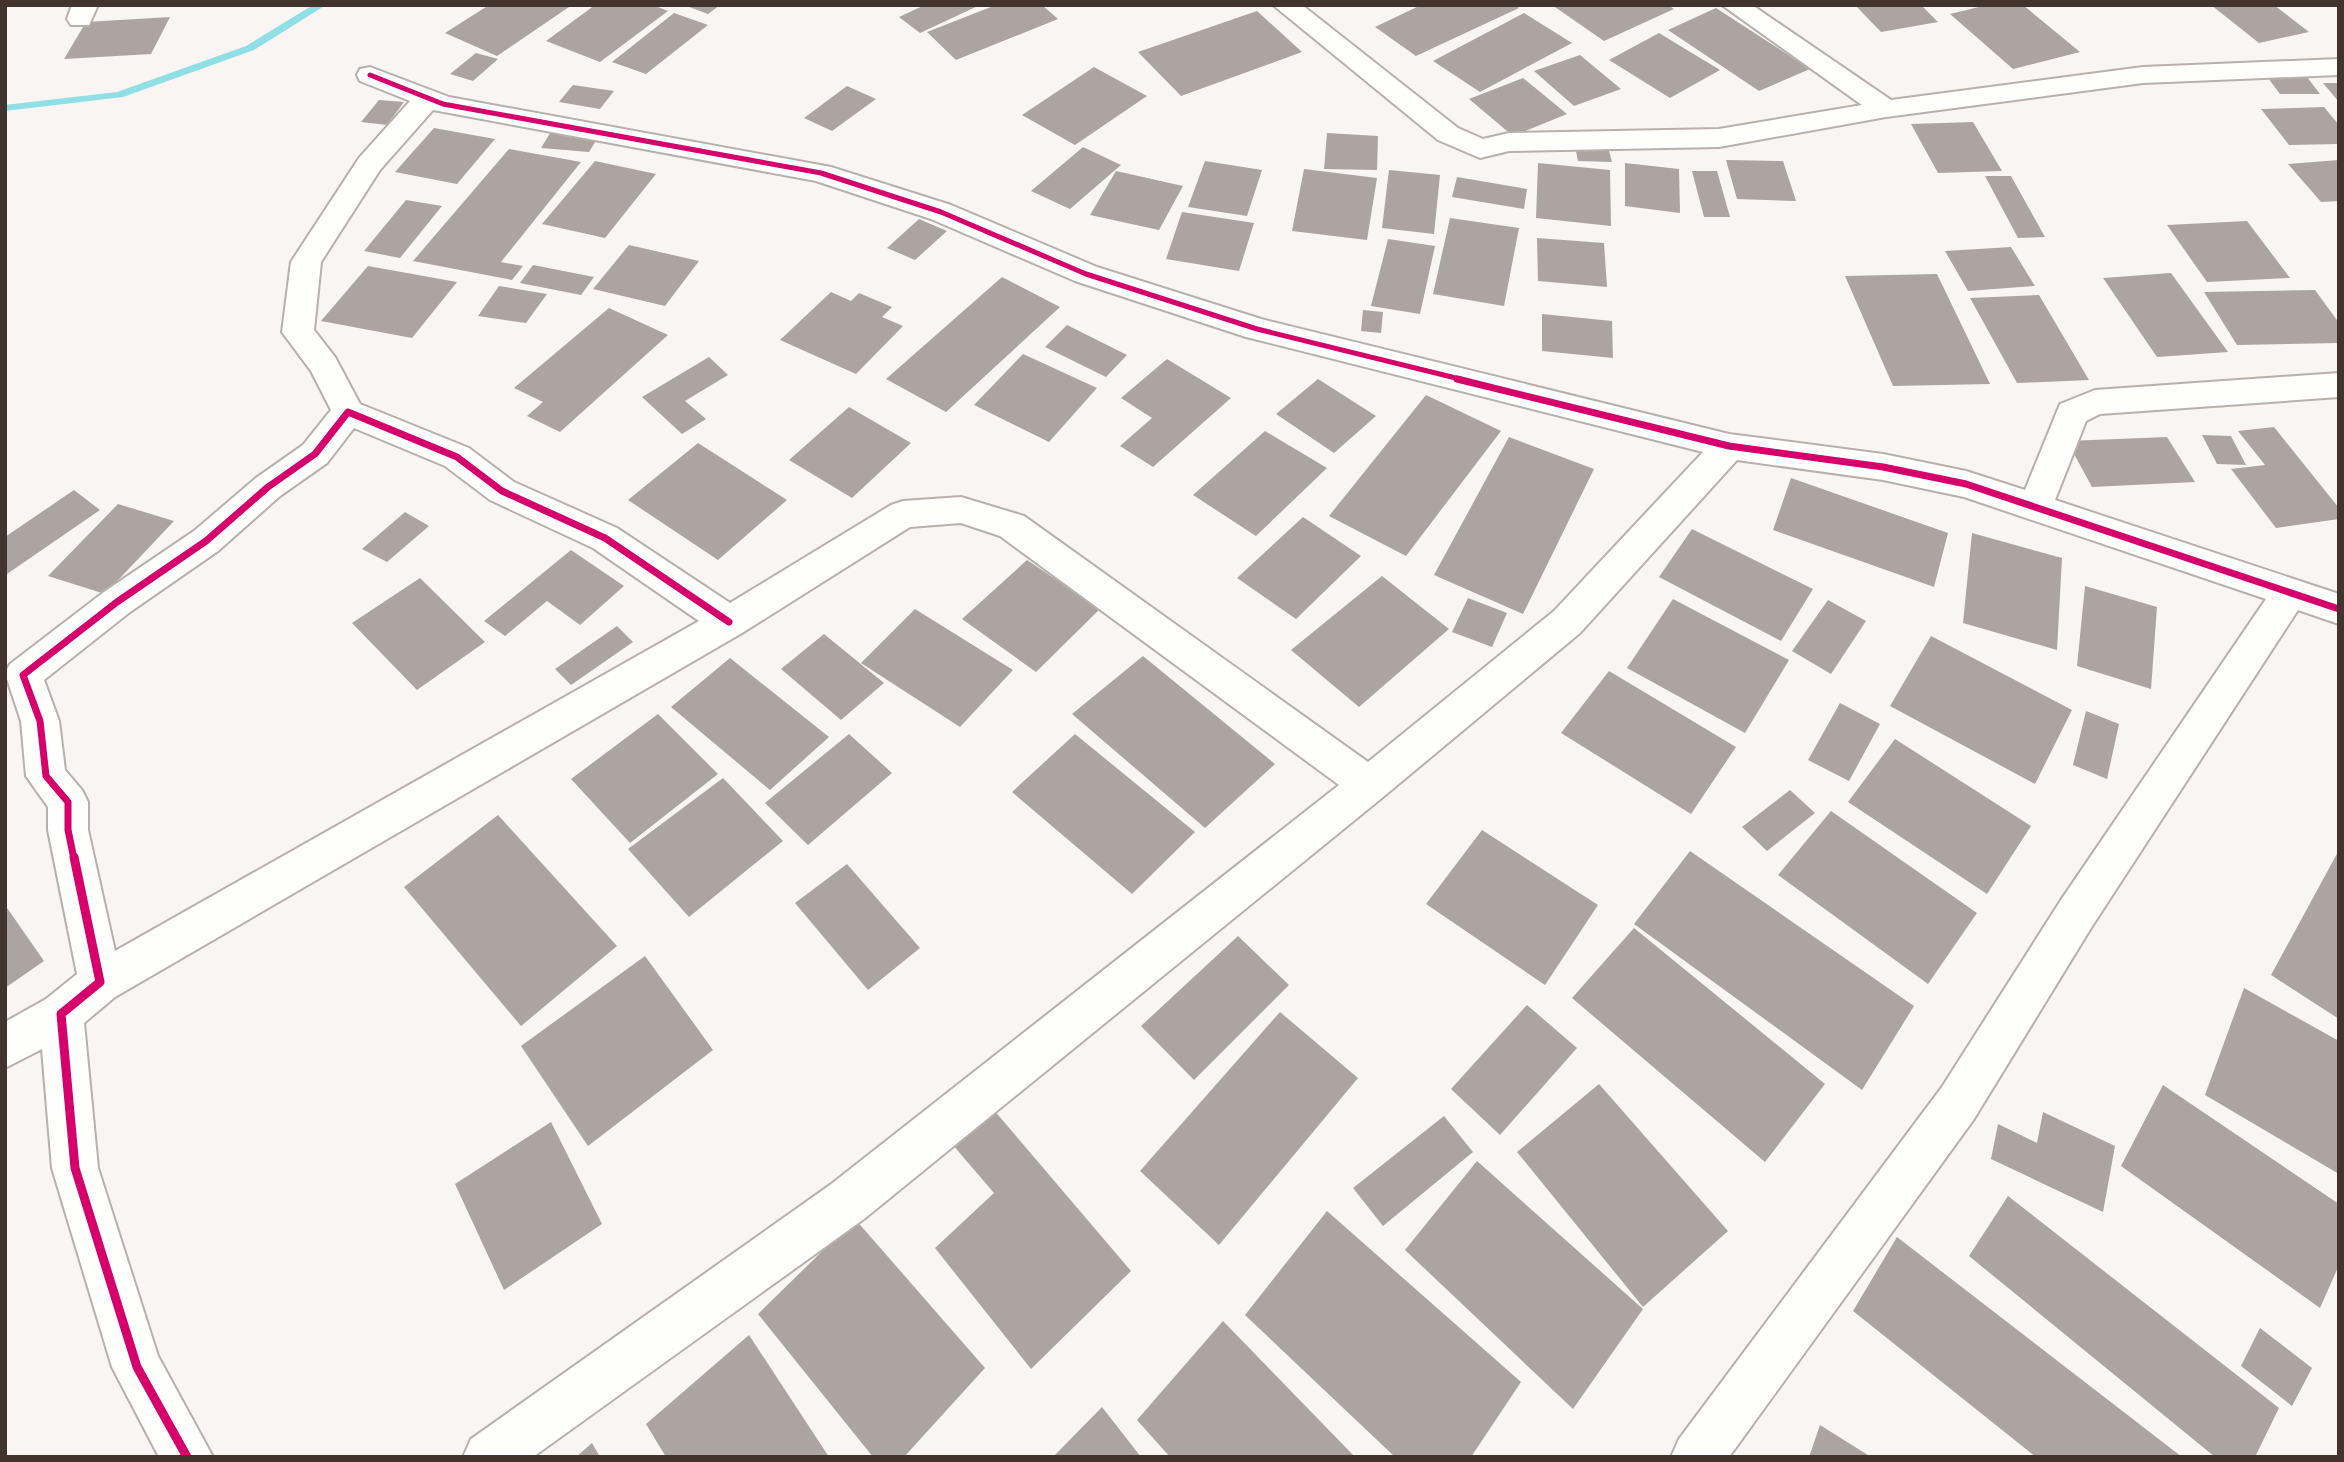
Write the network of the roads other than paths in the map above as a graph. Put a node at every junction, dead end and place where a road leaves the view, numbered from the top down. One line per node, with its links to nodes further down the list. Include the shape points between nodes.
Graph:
1 (1286, 5): 6 (street, via 1448,134 1480,149 1509,142 1719,138)
2 (1735, 5): 6 (street)
3 (2339, 67): 6 (street, via 2143,75)
4 (370, 75): 5 (street)
5 (428, 98): 8 (street, via 369,164 306,262 298,332 324,365); 9 (street, via 821,173 941,212 1086,274 1257,329)
6 (1886, 108)
7 (2339, 385): 10 (street, via 2095,402 2072,413)
8 (348, 412): 13 (street, via 457,457 502,491 606,538); 15 (street, via 315,454 268,486 206,541 23,675 40,722 46,776 68,802 68,830)
9 (1729, 446): 10 (street, via 1883,467 1966,484); 14 (street, via 1567,622)
10 (2036, 506): 11 (street)
11 (2290, 592): 12 (street); 20 (street, via 2076,914 1958,1103)
12 (2339, 609)
13 (729, 622): 14 (street, via 903,514 961,510 1013,526); 15 (street)
14 (1369, 785): 19 (street, via 847,1202)
15 (100, 982): 16 (street)
16 (61, 1014): 17 (street); 18 (street, via 75,1168 137,1367)
17 (5, 1046)
18 (187, 1457)
19 (489, 1457)
20 (1697, 1457)

